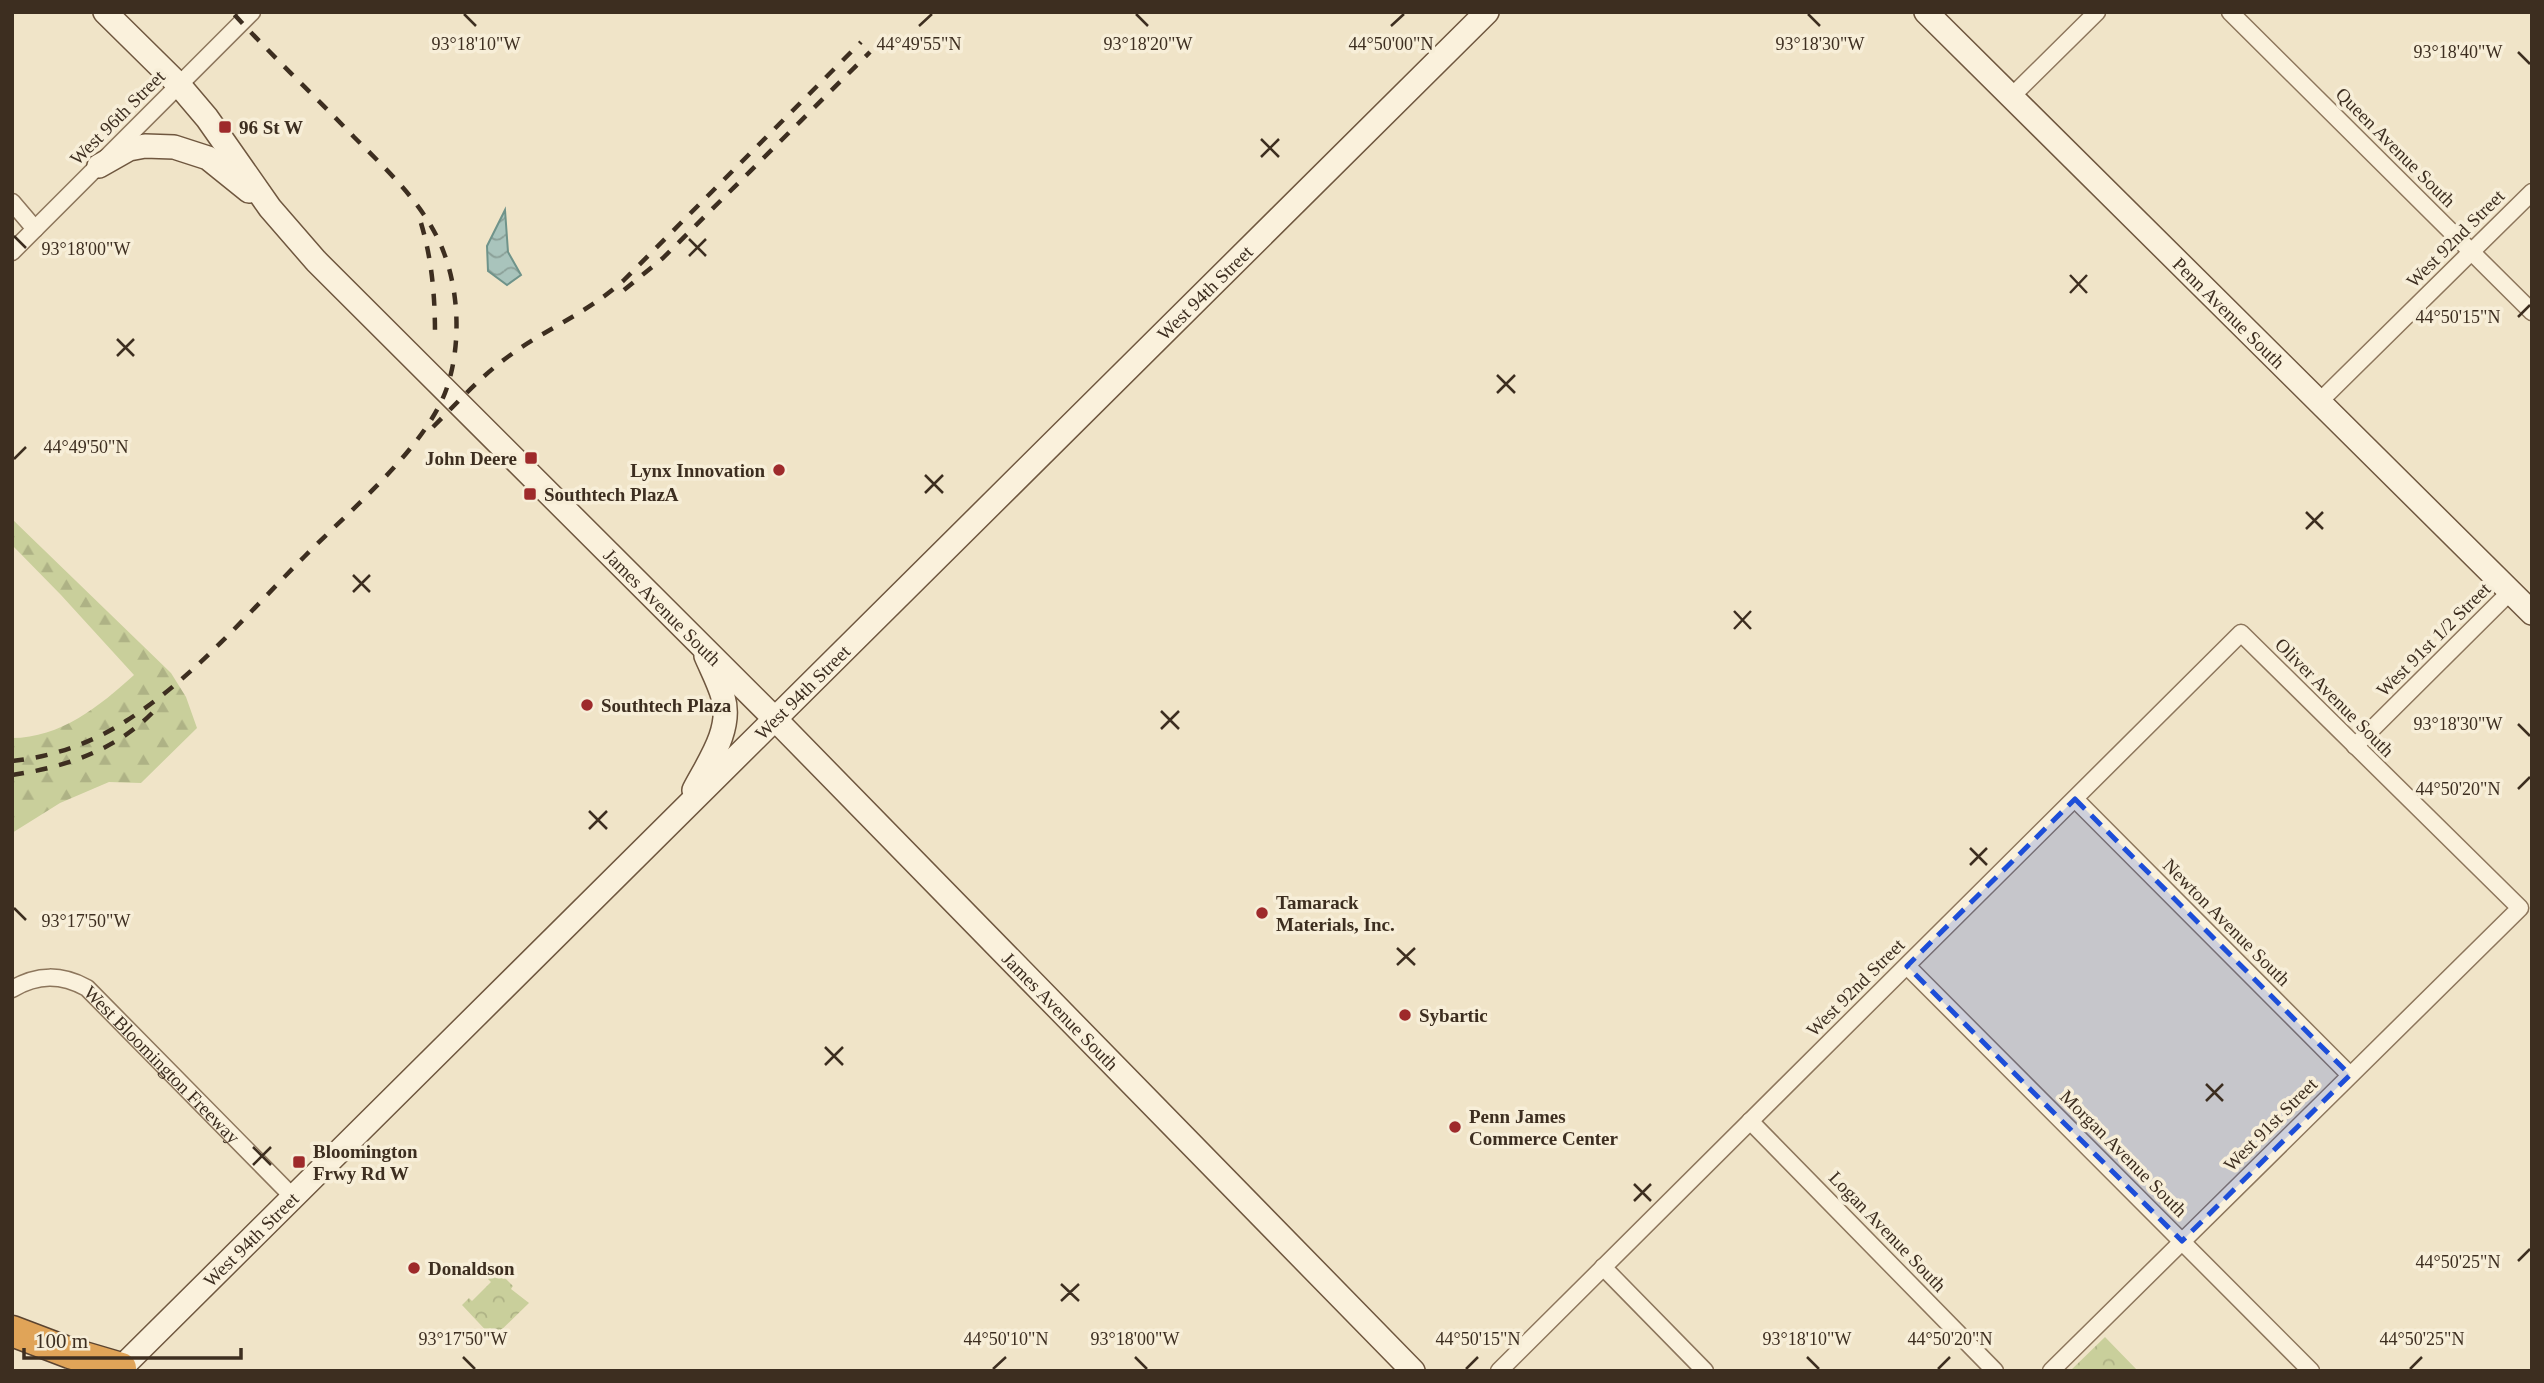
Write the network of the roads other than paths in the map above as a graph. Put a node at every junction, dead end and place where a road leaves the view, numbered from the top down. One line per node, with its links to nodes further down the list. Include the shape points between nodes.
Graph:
1 (105, 12): 7 (street, James Avenue South)
2 (252, 12): 7 (street, West 96th Street)
3 (1487, 12): 22 (street, West 94th Street)
4 (1926, 12): 8 (street, Penn Avenue South)
5 (2097, 12): 8 (street)
6 (2230, 12): 15 (street, Queen Avenue South)
7 (179, 85): 9 (street, West 96th Street); 12 (street, James Avenue South)
8 (2011, 97): 17 (street, Penn Avenue South)
9 (99, 166): 12 (street, via 130,149 174,147 208,158); 13 (street, West 96th Street)
10 (2532, 192): 15 (street, West 92nd Street)
11 (12, 202): 13 (street)
12 (270, 208): 21 (street, James Avenue South, via 316,261)
13 (35, 229): 14 (street, West 96th Street)
14 (12, 252)
15 (2471, 252): 16 (street, Queen Avenue South); 17 (street, West 92nd Street)
16 (2532, 312)
17 (2318, 403): 18 (street, Penn Avenue South)
18 (2510, 592): 19 (street, Penn Avenue South); 23 (street, West 91st 1/2 Street)
19 (2532, 613)
20 (2241, 633): 23 (street, Oliver Avenue South); 24 (street, West 92nd Street)
21 (702, 647): 22 (street, James Avenue South); 25 (street, via 723,697 725,719 717,746)
22 (775, 719): 25 (street, West 94th Street); 36 (street, James Avenue South)
23 (2355, 746): 26 (street, Oliver Avenue South)
24 (2075, 799): 27 (street, West 92nd Street); 29 (street, Newton Avenue South)
25 (684, 809): 31 (street, West 94th Street)
26 (2520, 908): 29 (street, West 91st Street)
27 (1907, 965): 30 (street, West 92nd Street); 32 (street, Morgan Avenue South)
28 (12, 989): 31 (street, West Bloomington Freeway, via 48,976 87,988)
29 (2350, 1075): 32 (street, West 91st Street)
30 (1750, 1121): 33 (street, West 92nd Street); 39 (street, Logan Avenue South)
31 (293, 1198): 35 (street, West 94th Street)
32 (2182, 1241): 40 (street, West 91st Street); 41 (street, Morgan Avenue South)
33 (1603, 1267): 37 (street, West 92nd Street); 38 (street)
34 (12, 1331): 35 (highway)
35 (122, 1370)
36 (1413, 1371)
37 (1499, 1371)
38 (1704, 1371)
39 (1994, 1371)
40 (2051, 1371)
41 (2311, 1371)

